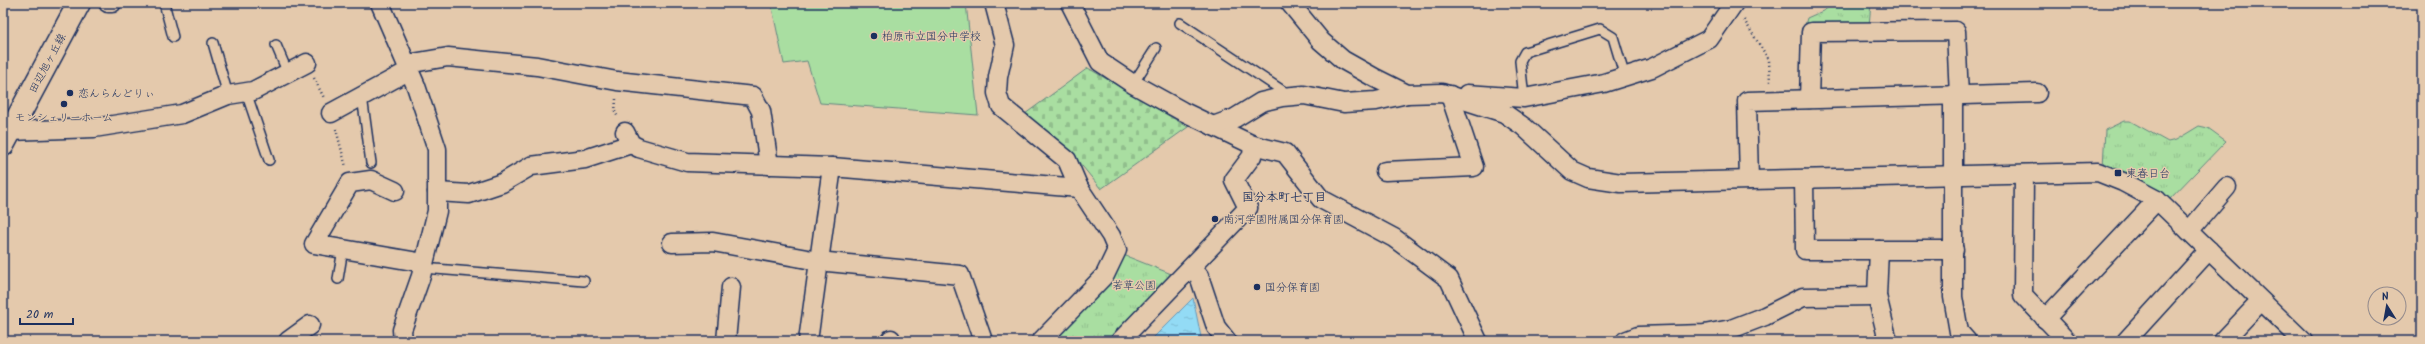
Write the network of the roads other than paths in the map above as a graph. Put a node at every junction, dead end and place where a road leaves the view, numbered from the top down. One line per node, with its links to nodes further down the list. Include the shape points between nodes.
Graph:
1 (79, 3): 32 (street, 田辺旭ヶ丘線)
2 (108, 3): 3 (street)
3 (112, 3)
4 (164, 3): 11 (lane)
5 (380, 3): 16 (street)
6 (994, 3): 44 (street, via 1005,45 998,77 997,93 1001,106 1067,160)
7 (1070, 3): 19 (street, via 1100,62)
8 (1290, 3): 22 (street, via 1321,41 1343,60)
9 (1734, 3): 18 (street, via 1709,39 1652,68)
10 (1180, 23): 27 (lane)
11 (173, 37)
12 (213, 44): 24 (lane)
13 (276, 45): 17 (lane)
14 (1156, 48): 19 (lane)
15 (307, 63): 17 (street)
16 (408, 67): 25 (street); 36 (street, via 448,57 537,66 617,80 753,96 760,111); 46 (street, via 437,149)
17 (287, 72): 20 (street, via 253,91)
18 (1625, 77): 28 (street); 28 (lane, via 1613,37 1600,29 1525,52 1520,62)
19 (1133, 84): 31 (street)
20 (246, 92): 24 (street); 34 (lane)
21 (2037, 93): 26 (street)
22 (1407, 94): 23 (street); 27 (street, via 1376,101 1344,103 1304,95)
23 (1446, 94): 28 (street); 38 (street, via 1474,167); 42 (street, via 1504,113 1524,127 1572,171 1588,178 1621,183)
24 (228, 95): 32 (street, via 182,114 94,128)
25 (362, 96): 30 (street); 35 (lane)
26 (1956, 96): 29 (street); 29 (street, via 1956,31 1811,32); 40 (street)
27 (1291, 97): 31 (street, via 1261,102 1235,118)
28 (1524, 98)
29 (1809, 99): 42 (street, via 1747,101)
30 (331, 113)
31 (1213, 126): 33 (street)
32 (5, 134)
33 (1253, 144): 56 (street, via 1252,156 1234,180 1248,208); 73 (street, via 1285,153 1321,199 1394,238 1449,278)
34 (269, 160)
35 (371, 163)
36 (768, 164): 37 (street); 46 (street, via 687,162 639,148 628,138 585,160 531,166 502,183 469,194)
37 (832, 167): 44 (street); 54 (street)
38 (1385, 171)
39 (2024, 174): 40 (street); 47 (street, via 2098,172); 62 (street, via 2023,295)
40 (1954, 176): 41 (street); 52 (street)
41 (1804, 179): 42 (street); 51 (street, via 1805,250)
42 (1749, 180)
43 (2227, 187): 48 (street)
44 (1079, 188): 70 (street, via 1111,236 1117,250 1105,275)
45 (395, 191): 50 (street, via 371,180 350,183 314,244)
46 (437, 192): 55 (street, via 437,211)
47 (2157, 200): 48 (street); 62 (street)
48 (2189, 231): 53 (street)
49 (672, 243): 54 (street, via 713,242)
50 (343, 249): 55 (street); 57 (lane)
51 (1879, 250): 52 (street); 60 (street)
52 (1954, 250): 76 (street, via 1953,297 1959,332)
53 (2209, 250): 61 (street); 78 (street)
54 (818, 261): 68 (street); 69 (street, via 960,275)
55 (424, 265): 58 (lane); 66 (street, via 402,330)
56 (1192, 268): 71 (street); 72 (street, via 1199,276 1216,327)
57 (338, 279)
58 (584, 281)
59 (731, 287): 67 (street)
60 (1877, 296): 64 (street, via 1803,297 1731,329); 75 (street)
61 (2261, 301): 79 (street); 80 (street)
62 (2045, 319): 77 (street)
63 (310, 325): 65 (street)
64 (1660, 338): 74 (street, via 1638,336)
65 (288, 341)
66 (403, 341)
67 (726, 341)
68 (808, 341)
69 (983, 341)
70 (1041, 341)
71 (1120, 341)
72 (1227, 341)
73 (1478, 341)
74 (1625, 341)
75 (1888, 341)
76 (1967, 341)
77 (2067, 341)
78 (2126, 341)
79 (2223, 341)
80 (2303, 341)

